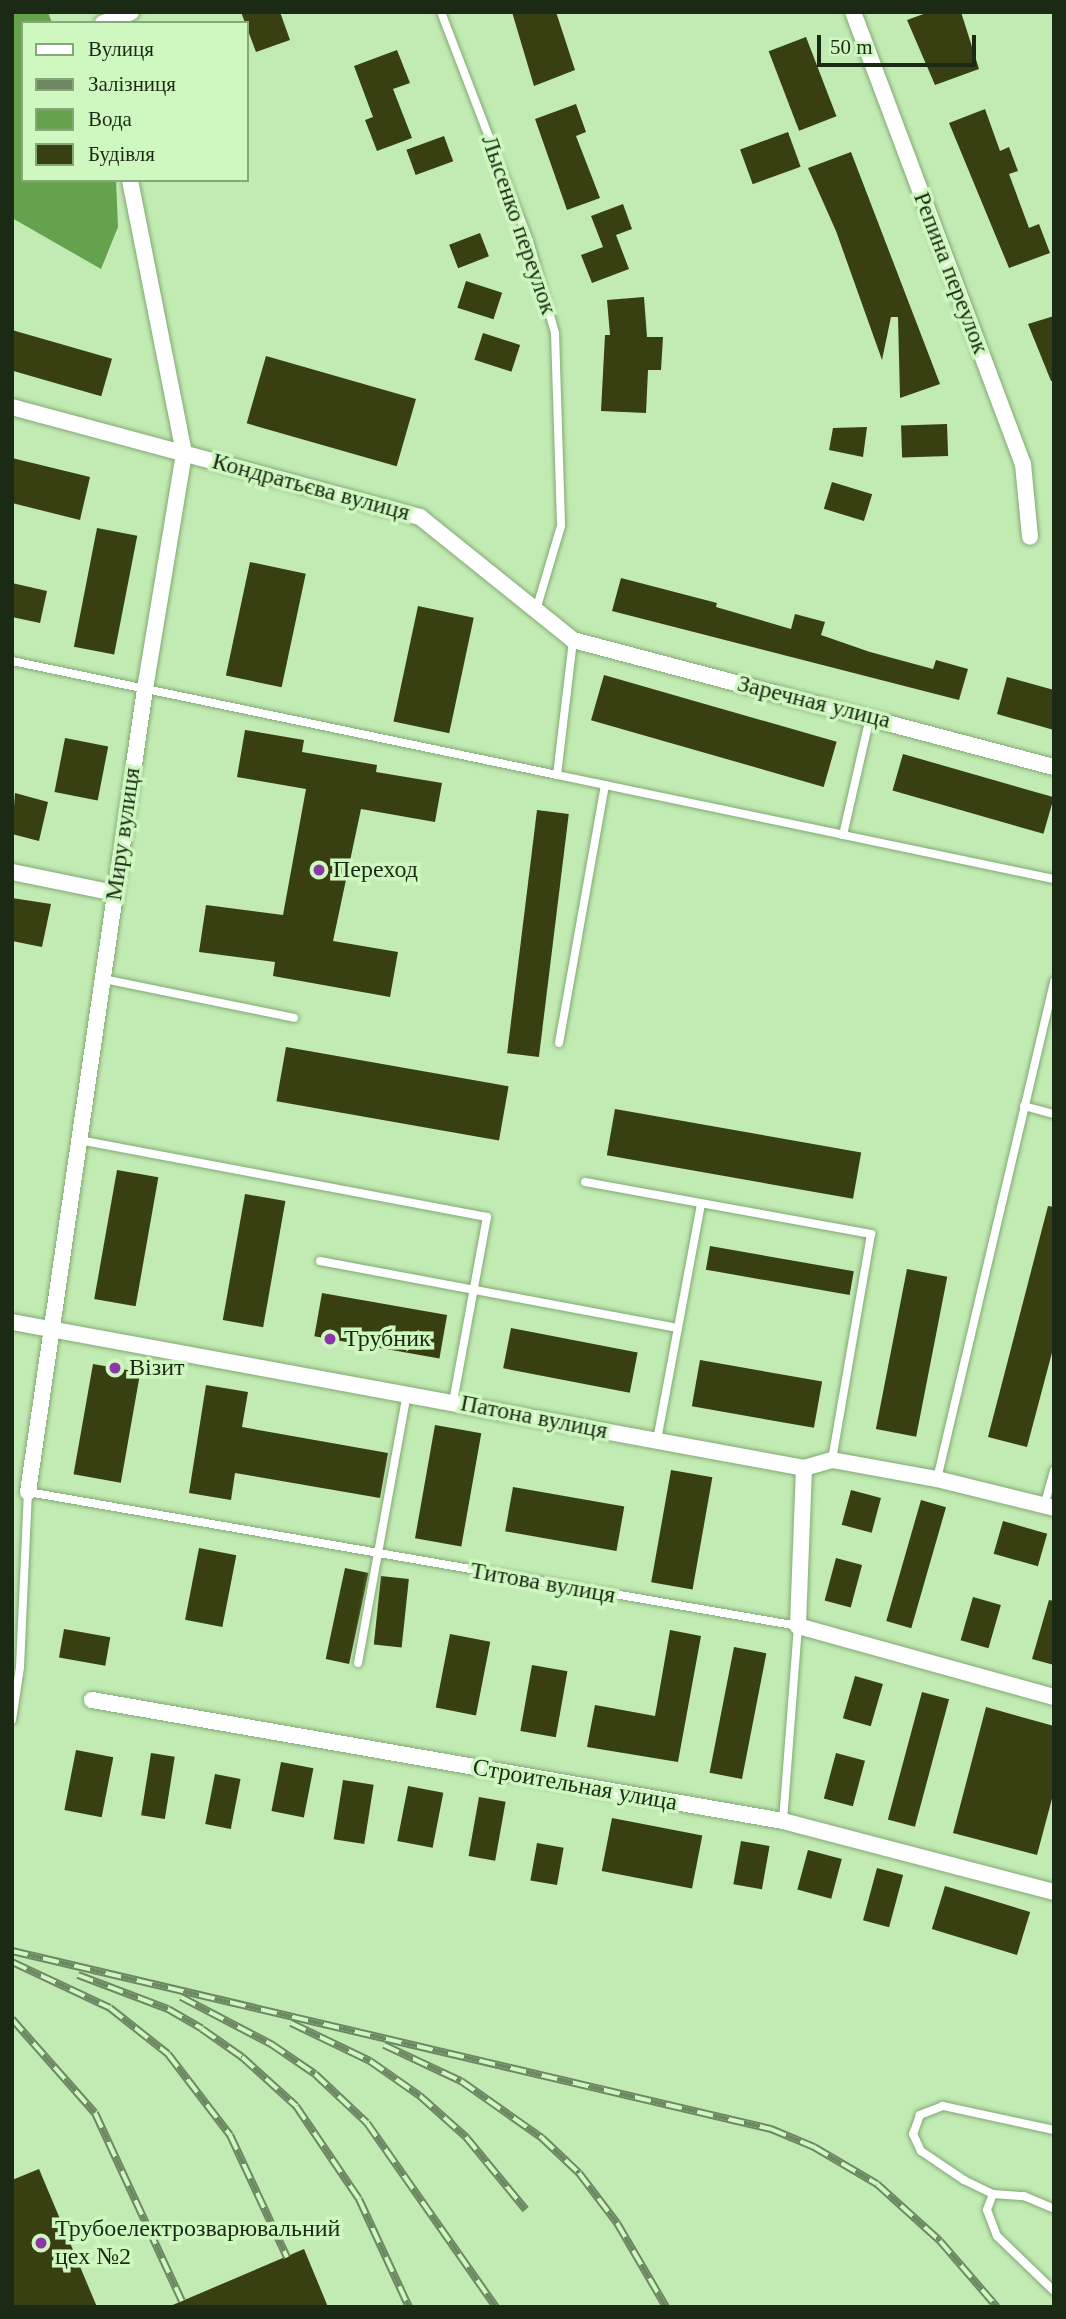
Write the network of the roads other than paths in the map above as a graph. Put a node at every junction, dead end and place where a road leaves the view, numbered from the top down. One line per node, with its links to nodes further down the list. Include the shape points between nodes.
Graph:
1 (131, 12): 4 (street)
2 (441, 12): 9 (lane, Лысенко переулок, via 529,242 555,333 561,526)
3 (853, 12): 8 (street, Репина переулок, via 1023,464)
4 (107, 21)
5 (130, 182): 7 (street, Миру вулиця)
6 (12, 407): 7 (street, Кондратьєва вулиця)
7 (184, 453): 9 (street, Кондратьєва вулиця, via 420,517); 12 (street, Миру вулиця)
8 (1030, 537)
9 (536, 610): 10 (street, Кондратьєва вулиця)
10 (573, 640): 13 (street, Заречная улица); 15 (lane)
11 (12, 661): 12 (lane)
12 (145, 689): 15 (lane); 20 (street, Миру вулиця)
13 (871, 716): 14 (street, Заречная улица); 17 (lane)
14 (1054, 767)
15 (557, 775): 16 (lane)
16 (605, 785): 17 (lane); 24 (lane)
17 (843, 835): 19 (lane)
18 (12, 872): 20 (street)
19 (1054, 879)
20 (114, 893): 21 (street, Миру вулиця)
21 (103, 979): 23 (lane); 27 (street, Миру вулиця)
22 (1054, 982): 25 (lane)
23 (294, 1018)
24 (559, 1043)
25 (1024, 1106): 26 (lane); 41 (lane)
26 (1054, 1114)
27 (79, 1140): 31 (lane, via 487,1217); 33 (street, Миру вулиця)
28 (586, 1182): 29 (lane)
29 (701, 1203): 34 (lane); 38 (lane, via 871,1234)
30 (320, 1261): 31 (lane)
31 (474, 1290): 34 (lane); 36 (lane)
32 (12, 1322): 33 (street, Патона вулиця)
33 (51, 1327): 35 (street, Патона вулиця); 42 (street, Миру вулиця)
34 (678, 1328): 37 (lane)
35 (407, 1394): 36 (street, Патона вулиця); 44 (lane)
36 (453, 1402): 37 (street, Патона вулиця)
37 (657, 1440): 39 (street, Патона вулиця)
38 (832, 1461): 39 (street, Патона вулиця); 41 (street, Патона вулиця)
39 (804, 1468): 45 (street)
40 (1054, 1470): 43 (lane)
41 (937, 1479): 43 (street, Патона вулиця)
42 (28, 1492): 44 (lane, Титова вулиця); 49 (lane, via 20,1667)
43 (1049, 1507)
44 (377, 1554): 45 (lane, Титова вулиця); 46 (lane)
45 (797, 1626): 47 (street, Титова вулиця); 50 (lane)
46 (358, 1663)
47 (1054, 1697)
48 (92, 1700): 50 (street, Строительная улица)
49 (12, 1720)
50 (783, 1821): 51 (street, Строительная улица)
51 (1054, 1892)
52 (1054, 2130): 53 (lane, via 943,2106 920,2115 913,2134 921,2151)
53 (993, 2194): 54 (lane, via 1024,2196); 55 (lane, via 986,2210 996,2236)
54 (1054, 2209)
55 (1054, 2291)

